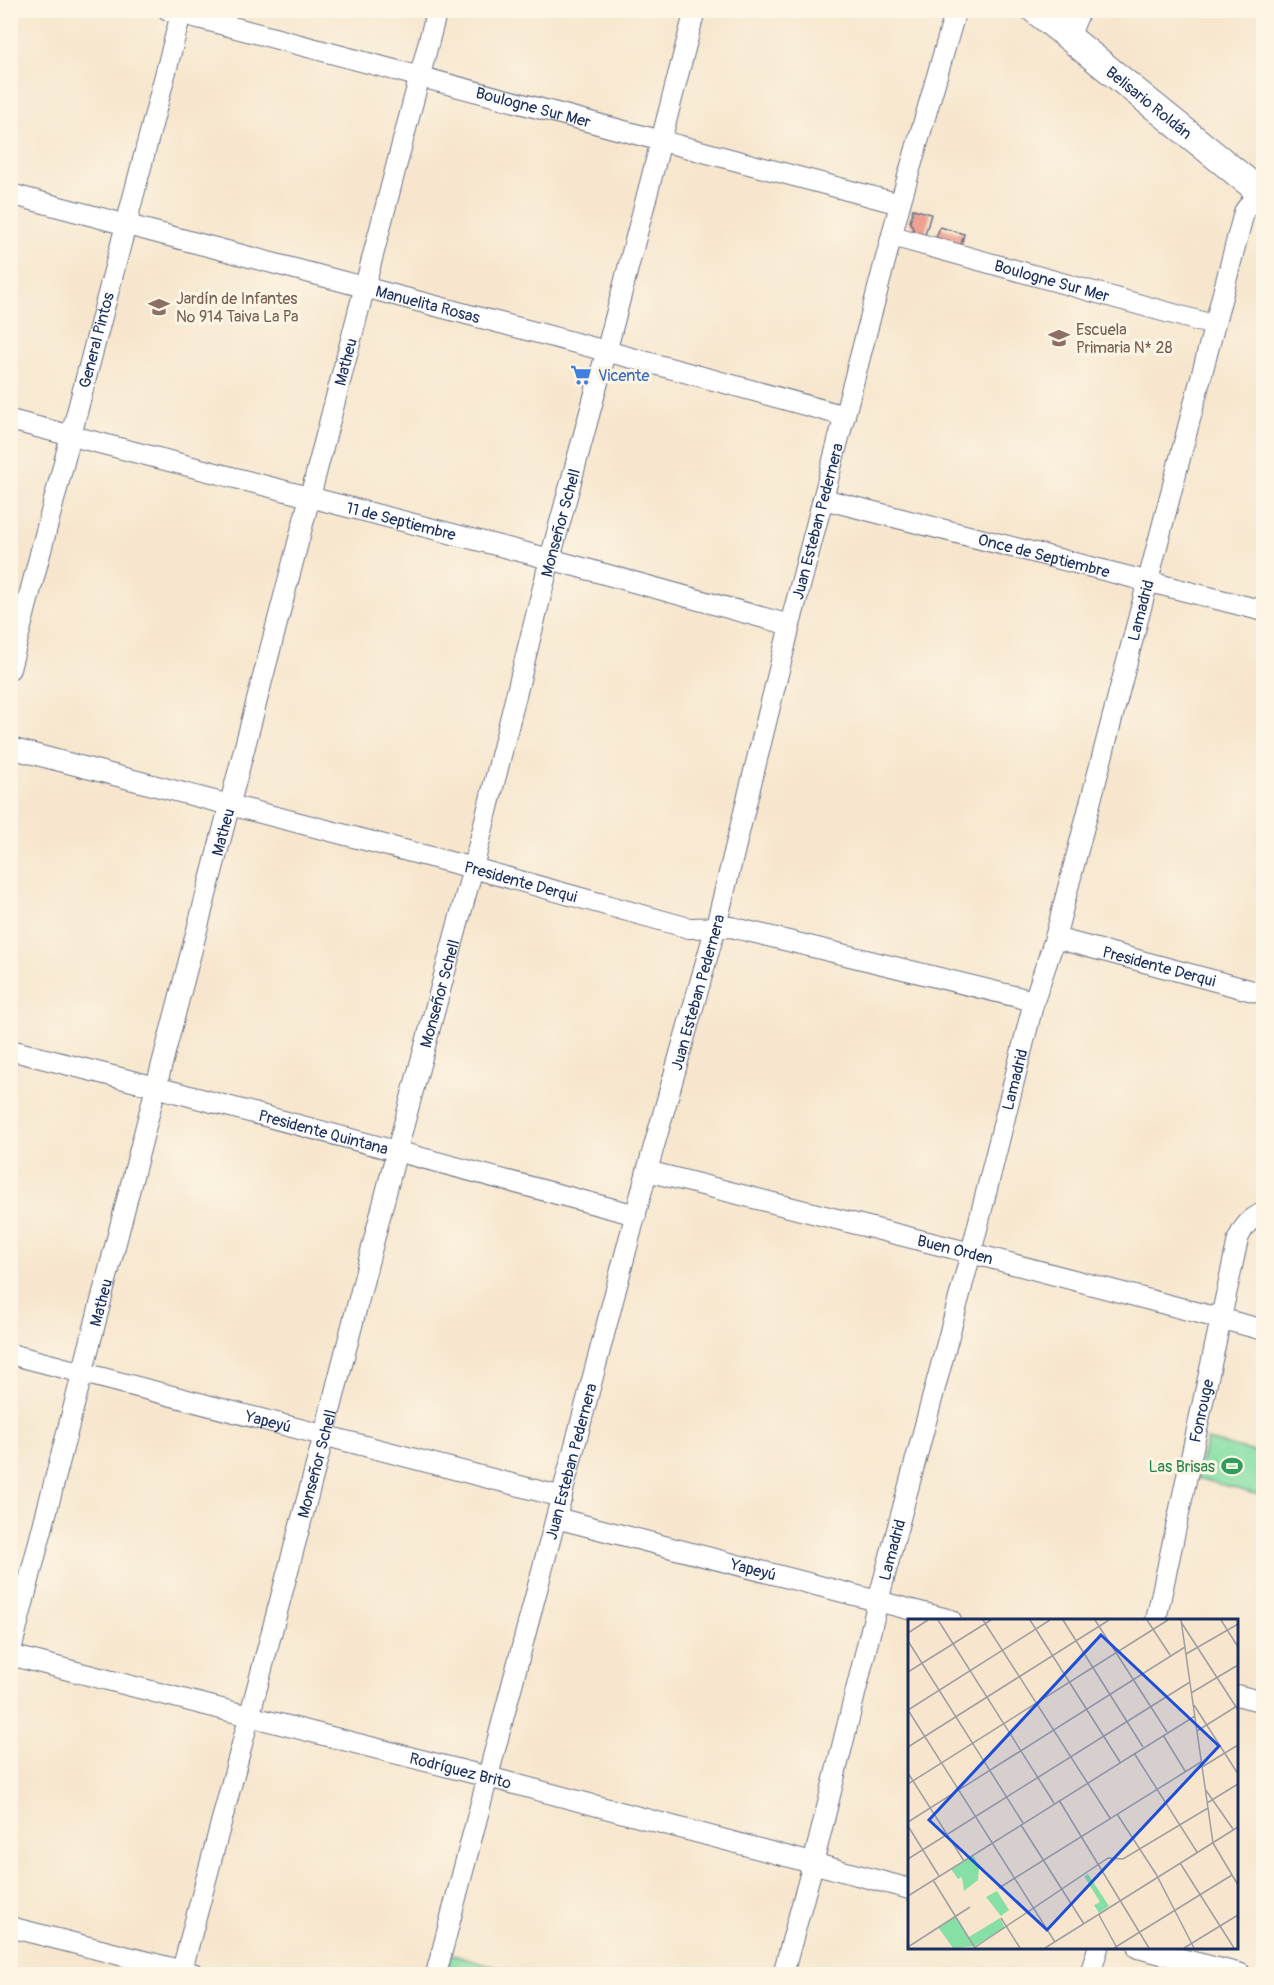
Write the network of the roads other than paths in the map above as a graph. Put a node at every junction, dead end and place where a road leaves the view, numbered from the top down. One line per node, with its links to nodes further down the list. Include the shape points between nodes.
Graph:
1 (437, 10): 8 (street, Matheu)
2 (695, 10): 9 (street, Monseñor Schell)
3 (956, 10): 12 (street, Juan Esteban Pedernera)
4 (1035, 10): 7 (street, Belisario Roldán)
5 (1080, 10): 7 (street)
6 (177, 12): 8 (street, Boulogne Sur Mer); 13 (street, General Pintos)
7 (1069, 38): 10 (street, Belisario Roldán)
8 (420, 78): 9 (street, Boulogne Sur Mer); 15 (street, Matheu)
9 (661, 140): 12 (street, Boulogne Sur Mer); 17 (street, Monseñor Schell)
10 (1261, 193): 16 (street, Lamadrid, via 1244,212)
11 (10, 194): 13 (street, Manuelita Rosas)
12 (900, 204): 14 (street, Juan Esteban Pedernera)
13 (127, 225): 15 (street, Manuelita Rosas); 20 (street, General Pintos)
14 (892, 236): 16 (street, Boulogne Sur Mer); 18 (street, Juan Esteban Pedernera)
15 (365, 288): 17 (street, Manuelita Rosas); 21 (street, Matheu)
16 (1213, 325): 24 (street, Lamadrid)
17 (607, 350): 18 (street, Manuelita Rosas); 23 (street, Monseñor Schell)
18 (845, 416): 22 (street, Juan Esteban Pedernera)
19 (10, 420): 20 (street, 11 de Septiembre)
20 (71, 436): 21 (street, 11 de Septiembre); 27 (street, General Pintos)
21 (311, 498): 23 (street, 11 de Septiembre); 29 (street, Matheu)
22 (823, 499): 24 (street, Once de Septiembre); 26 (street, Juan Esteban Pedernera)
23 (550, 559): 26 (street, 11 de Septiembre); 30 (street, Monseñor Schell)
24 (1147, 581): 25 (street, Once de Septiembre); 32 (street, Lamadrid)
25 (1263, 611)
26 (790, 625): 31 (street, Juan Esteban Pedernera)
27 (10, 669)
28 (10, 748): 29 (street, Presidente Derqui)
29 (231, 805): 30 (street, Presidente Derqui); 36 (street, Matheu)
30 (473, 868): 31 (street, Presidente Derqui, via 689,928); 37 (street, Monseñor Schell)
31 (716, 926): 34 (street, Presidente Derqui); 38 (street, Juan Esteban Pedernera)
32 (1055, 938): 33 (street, Presidente Derqui); 34 (street, Lamadrid)
33 (1263, 994)
34 (1034, 1001): 41 (street, Lamadrid)
35 (10, 1050): 36 (street, Presidente Quintana)
36 (156, 1087): 37 (street, Presidente Quintana); 45 (street, Matheu)
37 (397, 1150): 40 (street, Presidente Quintana); 46 (street, Monseñor Schell)
38 (647, 1171): 40 (street, Juan Esteban Pedernera); 41 (street, Buen Orden)
39 (1263, 1212): 42 (street, Fonrouge, via 1244,1226 1238,1239)
40 (636, 1215): 47 (street, Juan Esteban Pedernera)
41 (971, 1253): 42 (street, Buen Orden); 49 (street, Lamadrid)
42 (1220, 1320): 43 (street, Buen Orden); 51 (street, Fonrouge)
43 (1263, 1330)
44 (10, 1354): 45 (street, Yapeyú)
45 (83, 1373): 46 (street, Yapeyú); 52 (street, Matheu)
46 (324, 1435): 47 (street, Yapeyú); 55 (street, Monseñor Schell)
47 (562, 1497): 48 (street, Juan Esteban Pedernera)
48 (556, 1518): 49 (street, Yapeyú); 56 (street, Juan Esteban Pedernera)
49 (878, 1601): 50 (street, Yapeyú); 57 (street, Lamadrid)
50 (947, 1619)
51 (1156, 1619)
52 (10, 1654): 55 (street, Rodríguez Brito)
53 (1238, 1696): 54 (street)
54 (1263, 1702)
55 (249, 1716): 56 (street, Rodríguez Brito); 62 (street, Monseñor Schell)
56 (488, 1777): 57 (street, Rodríguez Brito); 63 (street, Juan Esteban Pedernera)
57 (813, 1864): 58 (street, Rodríguez Brito); 64 (street, Lamadrid)
58 (908, 1888)
59 (10, 1927): 62 (street)
60 (1097, 1949): 65 (street)
61 (1146, 1949): 66 (street)
62 (186, 1973)
63 (436, 1974)
64 (783, 1974)
65 (1090, 1974)
66 (1241, 1974)

